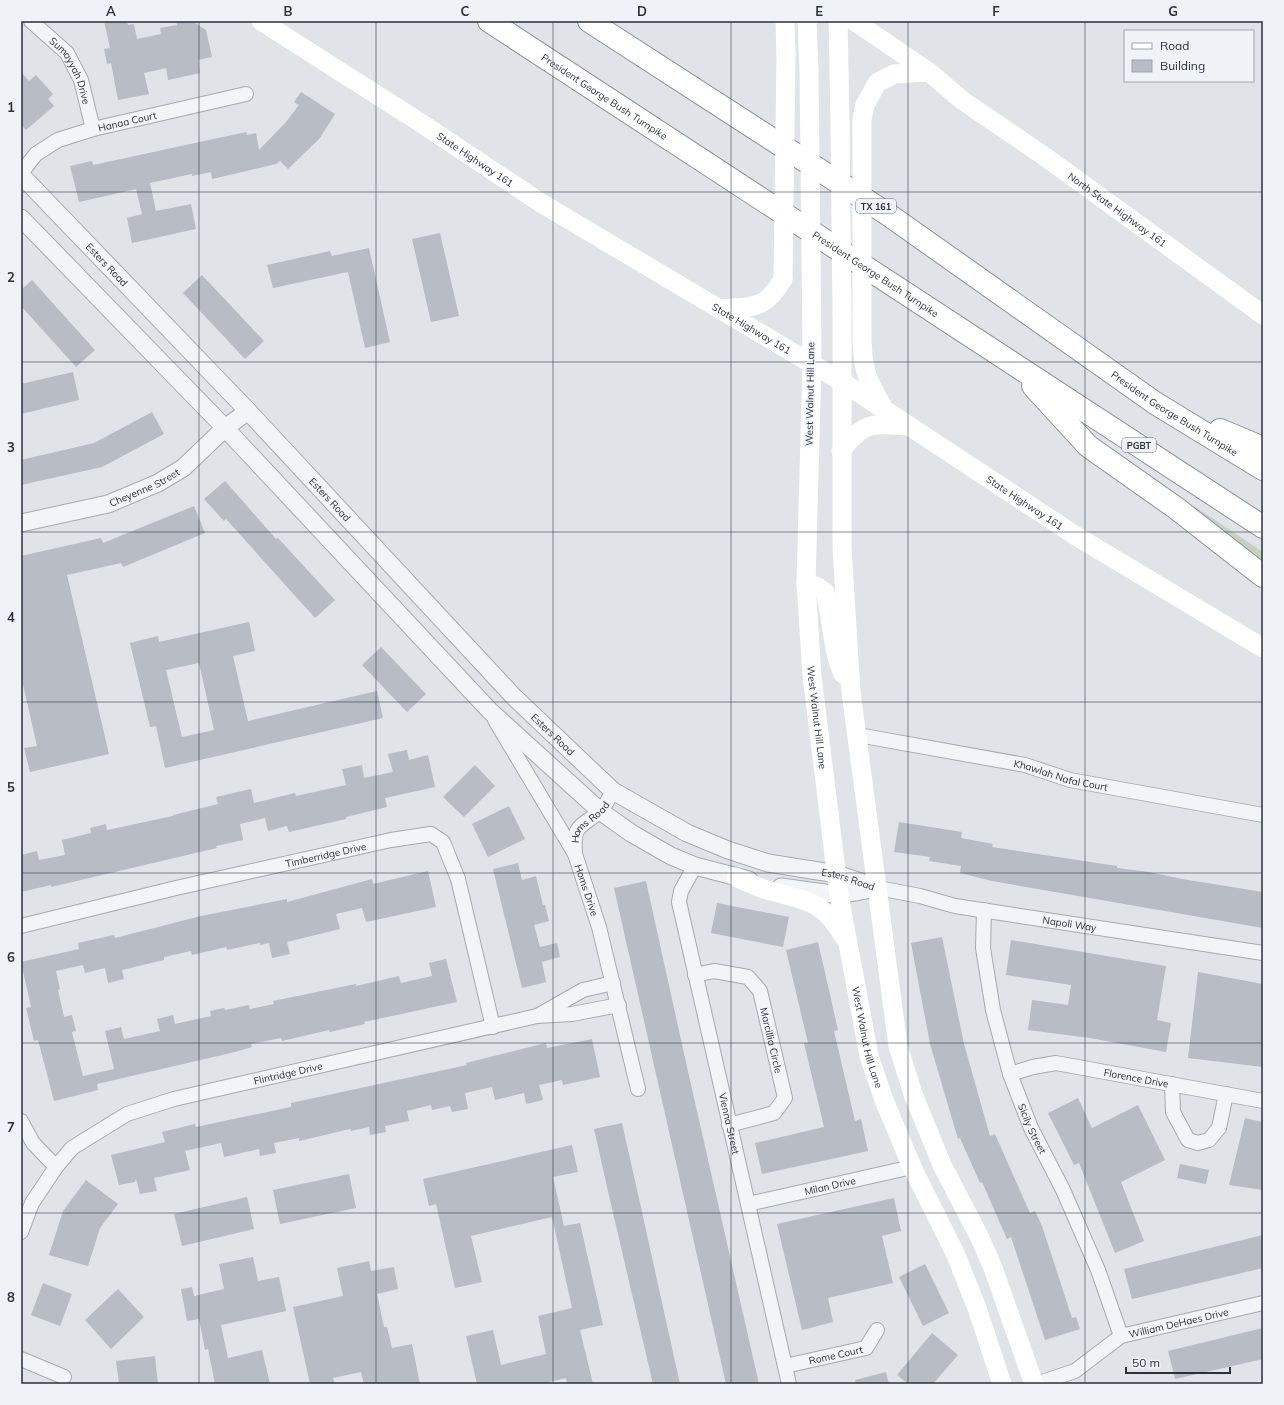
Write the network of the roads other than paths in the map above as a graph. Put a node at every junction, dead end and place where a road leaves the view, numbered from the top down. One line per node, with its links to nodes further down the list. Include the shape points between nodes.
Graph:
1 (31, 21): 11 (street, Sumayyah Drive, via 66,53 81,80)
2 (261, 21): 14 (main road, State Highway 161, via 541,203)
3 (489, 21): 17 (highway, President George Bush Turnpike)
4 (589, 21): 19 (highway, President George Bush Turnpike / TX 161, via 886,213)
5 (785, 21): 14 (main road, bridge, via 783,279 774,294 760,306)
6 (807, 21): 16 (main road, West Walnut Hill Lane, bridge)
7 (838, 21): 18 (main road, bridge)
8 (854, 21): 9 (main road)
9 (929, 72): 15 (main road, North State Highway 161, via 963,101 1044,156); 21 (main road, bridge, via 894,74 877,83 865,105 862,119 862,360 870,384)
10 (246, 94): 11 (street, Hanaa Court)
11 (93, 129): 12 (street, Hanaa Court, via 58,140 36,154)
12 (21, 174): 20 (street, Esters Road)
13 (21, 218): 23 (street, Esters Road)
14 (721, 309): 16 (main road, State Highway 161)
15 (1263, 315)
16 (812, 364): 18 (main road, State Highway 161); 31 (main road, West Walnut Hill Lane)
17 (1014, 364): 28 (highway, President George Bush Turnpike / PGBT); 29 (highway, via 1088,446 1176,508)
18 (844, 383): 21 (main road, State Highway 161); 25 (main road)
19 (1155, 403): 24 (highway); 26 (highway, President George Bush Turnpike)
20 (248, 411): 23 (street, Cheyenne Street); 30 (street, Esters Road)
21 (886, 411): 22 (main road, State Highway 161)
22 (908, 426): 25 (main road, via 874,424 854,434); 33 (main road, State Highway 161, via 1076,536)
23 (225, 428): 27 (street, Cheyenne Street, via 183,468 135,494 108,504); 32 (street, Esters Road)
24 (1263, 448)
25 (841, 450): 34 (main road, via 842,547)
26 (1263, 469)
27 (21, 523)
28 (1263, 527)
29 (1263, 576)
30 (404, 580): 32 (street); 37 (street, Esters Road, via 514,697)
31 (806, 583): 34 (main road, via 826,592 838,664); 42 (main road, West Walnut Hill Lane, via 812,676)
32 (385, 599): 35 (street, Esters Road)
33 (1263, 648)
34 (851, 692): 36 (main road)
35 (490, 711): 38 (street, Esters Road); 40 (street, Homs Drive)
36 (858, 735): 39 (street, Khawlah Nafal Court, via 1025,765 1070,780); 44 (main road)
37 (613, 791): 38 (street, Homs Road); 42 (street, Esters Road, via 687,833 728,850 768,863)
38 (600, 811): 40 (street, Homs Road, via 580,825 574,836); 41 (street, Esters Road, via 631,833 671,856)
39 (1263, 816)
40 (575, 854): 51 (street, Homs Drive, via 599,927)
41 (695, 866): 43 (street, Esters Road); 50 (street, Vienna Street, via 681,891 679,902)
42 (837, 874): 44 (street, Esters Road); 45 (main road, West Walnut Hill Lane)
43 (736, 877): 45 (street, Esters Road); 48 (main road, via 765,890 816,904 834,919)
44 (878, 888): 45 (street, Esters Road); 46 (street, Napoli Way); 74 (main road, via 897,1039 905,1067 942,1165 993,1268)
45 (839, 896): 48 (main road, West Walnut Hill Lane)
46 (984, 910): 49 (street, Napoli Way); 55 (street, Sicily Street, via 982,948 993,1010)
47 (21, 926): 54 (street, Timberridge Drive, via 176,888 391,840 431,834 442,842 458,880)
48 (848, 943): 63 (main road, West Walnut Hill Lane, via 869,1056)
49 (1263, 953)
50 (695, 975): 61 (street, Vienna Street); 61 (street, Marcillia Circle, via 714,970 748,976 760,991 785,1098 774,1113)
51 (613, 983): 52 (street, Homs Drive); 53 (street, Flintridge Drive, via 583,990)
52 (619, 1005): 53 (street, Flintridge Drive, via 572,1014); 57 (street, Homs Drive)
53 (537, 1016): 54 (street, Flintridge Drive)
54 (493, 1027): 62 (street, Flintridge Drive, via 174,1099 140,1109 89,1136 72,1148)
55 (1010, 1074): 56 (street, Florence Drive, via 1056,1063); 68 (street, Sicily Street, via 1031,1128 1063,1190 1098,1270)
56 (1172, 1084): 58 (street, Florence Drive); 58 (street, via 1173,1112 1188,1140 1198,1144 1209,1140 1219,1128)
57 (638, 1089)
58 (1226, 1094): 59 (street, Florence Drive)
59 (1263, 1101)
60 (21, 1121): 62 (street, via 33,1143)
61 (729, 1124): 64 (street, Vienna Street)
62 (56, 1167): 65 (street, via 32,1203)
63 (912, 1167): 64 (street, Milan Drive); 73 (main road, West Walnut Hill Lane, via 956,1255)
64 (748, 1204): 70 (street, Vienna Street)
65 (21, 1232)
66 (1263, 1303): 68 (street, William DeHaes Drive)
67 (877, 1330): 70 (street, Rome Court, via 866,1348)
68 (1121, 1336): 74 (street, William DeHaes Drive, via 1075,1371)
69 (21, 1359): 71 (street)
70 (785, 1366): 72 (street, Vienna Street)
71 (64, 1377)
72 (789, 1384)
73 (1002, 1384)
74 (1035, 1384)

